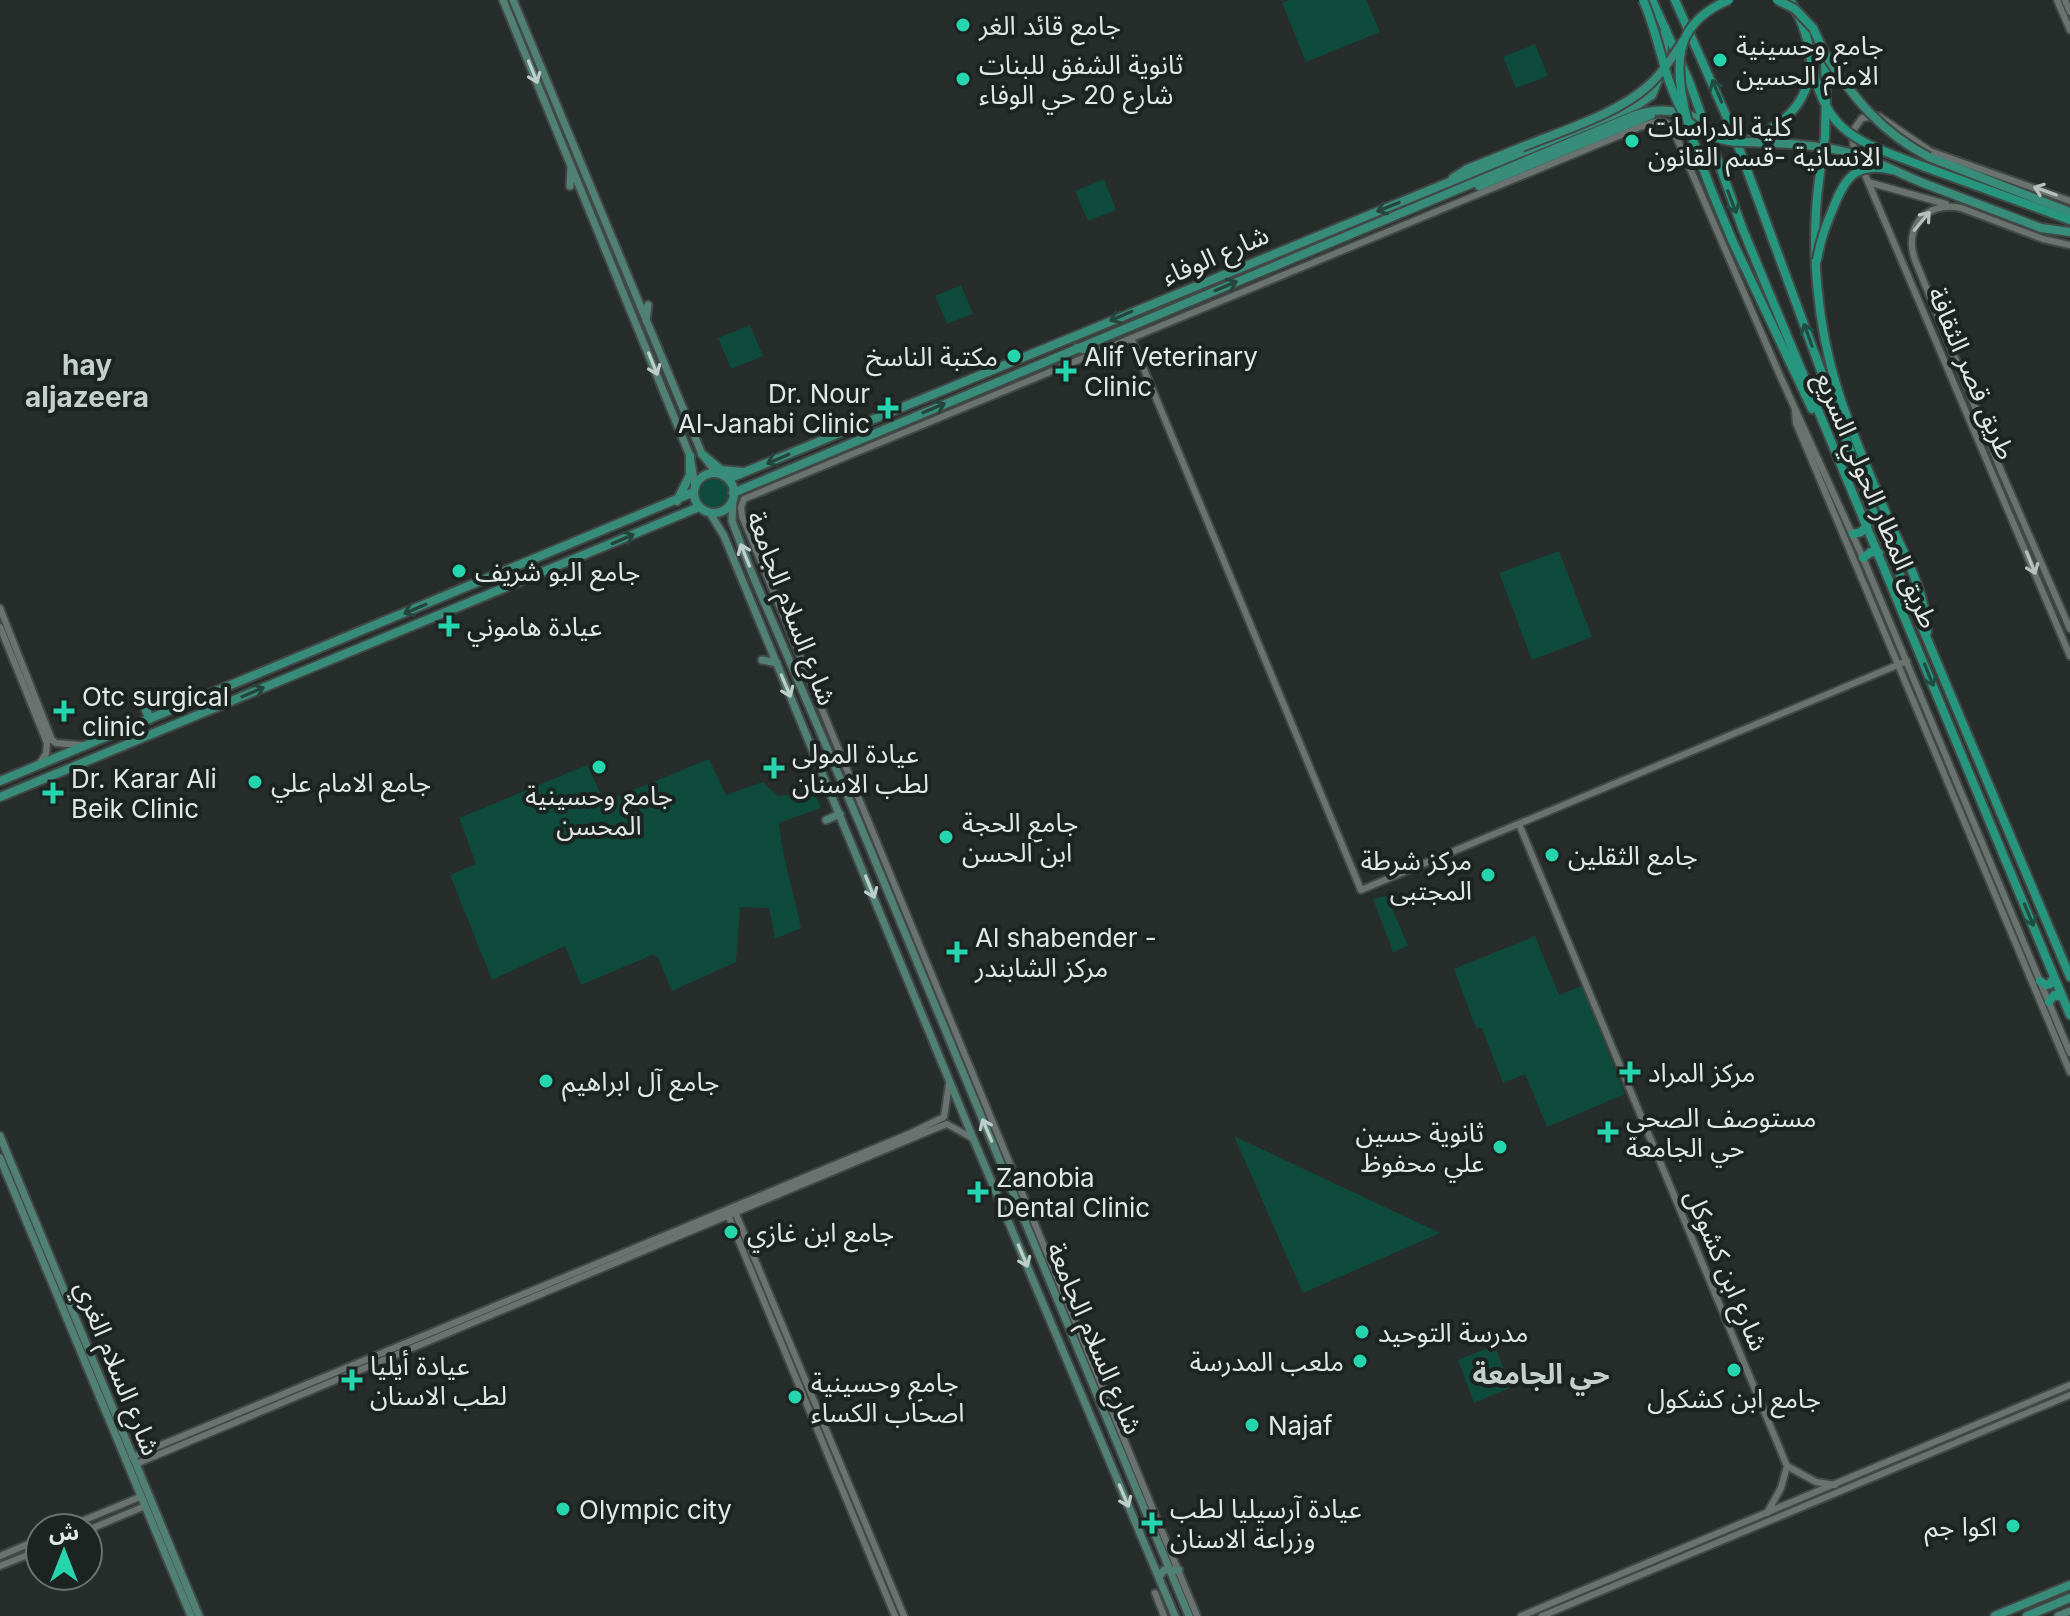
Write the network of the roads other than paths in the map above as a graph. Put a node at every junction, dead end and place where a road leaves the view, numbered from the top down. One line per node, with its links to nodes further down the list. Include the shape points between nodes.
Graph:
1 (503, 0): 11 (main road)
2 (1643, 0): 19 (highway, bridge, via 1674,97)
3 (1652, 0): 12 (highway, طريق المطار الحولي السريع)
4 (1675, 0): 80 (highway, طريق المطار الحولي السريع, one-way to 4, via 1870,504 1727,116)
5 (1729, 0): 14 (highway, bridge, via 1705,13)
6 (1777, 0): 15 (highway, bridge, via 1802,14)
7 (1790, 0): 16 (highway, bridge)
8 (2062, 2): 10 (street); 13 (street)
9 (515, 4): 11 (main road); 21 (main road)
10 (2070, 12)
11 (508, 13): 24 (main road, one-way to 24)
12 (1665, 27): 17 (main road, via 1661,70); 20 (highway, طريق المطار الحولي السريع)
13 (2070, 30)
14 (1685, 37): 27 (main road, bridge, via 1647,87 1602,113 1462,171); 58 (highway, bridge, via 1681,69 1694,144 1732,240)
15 (1825, 54): 31 (main road, bridge, via 1849,91 1891,134 1929,157); 37 (highway, bridge, via 1827,115 1815,210)
16 (1810, 56): 23 (highway, bridge, via 1806,87 1796,108 1772,129); 33 (highway, bridge, via 1821,102 1861,141)
17 (1652, 95): 18 (main road, via 1670,87 1680,93 1677,107); 27 (main road, شارع الوفاء)
18 (1660, 109): 20 (main road); 32 (main road, شارع الوفاء)
19 (1687, 120): 23 (highway, bridge, via 1711,137); 32 (main road, via 1653,114 1409,215)
20 (1704, 122): 58 (highway, طريق المطار الحولي السريع, one-way to 58)
21 (568, 132): 22 (main road); 44 (main road)
22 (580, 139)
23 (1743, 142): 25 (main road, bridge, via 1840,151)
24 (571, 165): 28 (main road); 43 (main road)
25 (1892, 170): 34 (main road, bridge, via 2041,228); 37 (highway, bridge, via 1871,167 1847,179)
26 (1868, 182): 29 (street, طريق قصر الثقافة, one-way to 26, via 1930,151 1874,115 1858,122 1851,138); 30 (street); 35 (street, طريق قصر الثقافة)
27 (1448, 183): 39 (main road, شارع الوفاء, one-way to 39, via 1257,254)
28 (570, 186)
29 (2070, 201)
30 (1948, 205): 35 (street, one-way to 30, via 1921,218); 36 (street)
31 (2070, 212)
32 (1388, 219): 42 (main road, شارع الوفاء, one-way to 32)
33 (2070, 220)
34 (2070, 232)
35 (1903, 241): 79 (street, طريق قصر الثقافة); 81 (street, طريق قصر الثقافة, one-way to 81)
36 (2070, 245)
37 (1817, 260): 80 (highway, via 1833,375 1916,583)
38 (1161, 288): 39 (main road)
39 (1164, 298): 50 (main road, شارع الوفاء, one-way to 50)
40 (648, 305): 44 (main road)
41 (622, 314): 43 (main road)
42 (1156, 315): 45 (main road); 47 (main road, شارع الوفاء)
43 (636, 323): 59 (main road, one-way to 59)
44 (646, 323): 57 (main road)
45 (1161, 325): 46 (street); 54 (street, via 1663,121 1672,127)
46 (1131, 338): 48 (street); 104 (street, via 1361,890)
47 (1077, 348): 48 (main road); 51 (main road, شارع الوفاء)
48 (1099, 351): 51 (street)
49 (1001, 355): 50 (main road)
50 (1005, 365): 53 (main road, شارع الوفاء)
51 (976, 396): 56 (main road, شارع الوفاء, one-way to 51); 60 (street)
52 (898, 398): 53 (main road)
53 (902, 408): 55 (main road, شارع الوفاء)
54 (1795, 410): 70 (street); 84 (street, via 1796,423)
55 (853, 428): 56 (main road, via 826,443 823,448); 61 (main road, شارع الوفاء, one-way to 61)
56 (831, 451): 60 (main road, شارع الوفاء)
57 (702, 454): 61 (main road, via 721,470); 62 (main road)
58 (1837, 455): 69 (highway, طريق المطار الحولي السريع)
59 (690, 456): 64 (main road); 66 (main road, via 690,475)
60 (802, 470): 65 (main road, شارع الوفاء); 85 (street, via 744,499 741,510)
61 (747, 472): 63 (main road, شارع الوفاء)
62 (716, 473): 63 (main road); 64 (main road, via 703,476)
63 (728, 479): 65 (main road)
64 (694, 489): 66 (main road); 67 (main road)
65 (733, 496): 68 (main road, via 726,508); 75 (main road, شارع السلام الجامعة, one-way to 65, via 732,521)
66 (677, 501): 71 (main road, via 615,521)
67 (699, 507): 68 (main road); 74 (main road, one-way to 67)
68 (710, 513): 76 (main road, شارع السلام الجامعة)
69 (1867, 526): 70 (highway); 72 (highway, طريق المطار الحولي السريع)
70 (1853, 534): 73 (street)
71 (588, 537): 74 (main road, via 597,540 595,547); 87 (main road, one-way to 87, via 446,590)
72 (1879, 553): 73 (highway); 96 (highway, طريق المطار الحولي السريع, one-way to 96)
73 (1863, 558): 84 (street)
74 (570, 561): 88 (main road, one-way to 74)
75 (757, 584): 76 (main road); 86 (main road, شارع السلام الجامعة)
76 (745, 588): 83 (main road, شارع السلام الجامعة)
77 (0, 608): 91 (street)
78 (0, 627): 91 (street)
79 (2070, 629)
80 (1927, 638): 95 (highway, طريق المطار الحولي السريع)
81 (2070, 656)
82 (762, 660): 83 (main road)
83 (777, 663): 102 (main road, شارع السلام الجامعة, one-way to 102)
84 (1903, 663): 104 (street); 112 (street); 117 (street)
85 (810, 681): 86 (main road); 105 (street)
86 (799, 686): 105 (main road, شارع السلام الجامعة)
87 (224, 689): 88 (main road, via 223,699); 89 (main road)
88 (230, 701): 92 (main road)
89 (192, 702): 92 (main road, via 199,705); 93 (main road)
90 (145, 708): 93 (main road)
91 (38, 714): 94 (street, via 52,740); 97 (street, via 48,747)
92 (198, 715): 101 (main road)
93 (150, 719): 94 (main road)
94 (84, 745): 97 (main road)
95 (1978, 758): 96 (highway, via 1974,765); 99 (highway, طريق المطار الحولي السريع)
96 (1965, 762): 100 (highway, طريق المطار الحولي السريع)
97 (38, 765): 98 (main road)
98 (0, 781)
99 (1988, 781): 100 (highway); 110 (highway, طريق المطار الحولي السريع)
100 (1975, 787): 109 (highway, طريق المطار الحولي السريع, one-way to 109)
101 (0, 797)
102 (840, 814): 103 (main road); 107 (main road, شارع السلام الجامعة, one-way to 107)
103 (826, 820)
104 (1519, 824): 138 (street, شارع ابن كشوكل)
105 (865, 825): 106 (main road, شارع السلام الجامعة); 119 (street)
106 (915, 956): 107 (main road); 108 (main road, شارع السلام الجامعة)
107 (901, 961): 111 (main road, شارع السلام الجامعة)
108 (922, 974): 111 (main road, via 915,972); 120 (main road, شارع السلام الجامعة)
109 (2054, 977): 112 (highway, via 2050,984); 113 (highway, طريق المطار الحولي السريع)
110 (2070, 977)
111 (908, 979): 118 (main road, شارع السلام الجامعة)
112 (2040, 981): 114 (street)
113 (2062, 997): 114 (highway, via 2054,995); 115 (highway, طريق المطار الحولي السريع)
114 (2049, 1002): 116 (street)
115 (2070, 1015)
116 (2070, 1053)
117 (2070, 1072)
118 (949, 1081): 121 (street); 124 (main road, شارع السلام الجامعة)
119 (985, 1098): 120 (main road); 136 (street)
120 (975, 1102): 128 (main road, شارع السلام الجامعة, one-way to 120)
121 (944, 1117): 122 (street); 127 (street)
122 (947, 1124): 124 (street); 126 (street)
123 (0, 1136): 132 (main road, شارع السلام الغري)
124 (973, 1138): 129 (main road, شارع السلام الجامعة, one-way to 129)
125 (0, 1158): 132 (main road, شارع السلام الغري)
126 (732, 1214): 127 (street); 160 (street); 161 (street)
127 (697, 1225): 137 (street)
128 (1064, 1315): 129 (main road); 130 (main road, شارع السلام الجامعة)
129 (1051, 1321): 131 (main road, شارع السلام الجامعة)
130 (1071, 1334): 131 (main road, via 1063,1334); 136 (main road, شارع السلام الجامعة)
131 (1059, 1341): 150 (main road, شارع السلام الجامعة, one-way to 150)
132 (84, 1350): 137 (main road, شارع السلام الغري); 140 (main road, شارع السلام الغري)
133 (2070, 1385): 135 (street)
134 (2070, 1395): 135 (street)
135 (1956, 1438): 139 (street); 147 (street)
136 (1120, 1440): 146 (main road, شارع السلام الجامعة); 152 (street)
137 (134, 1461): 159 (main road, شارع السلام الغري)
138 (1787, 1466): 139 (street); 143 (street)
139 (1835, 1486): 143 (street)
140 (140, 1497): 141 (main road, شارع السلام الغري); 142 (street)
141 (145, 1506): 144 (street); 158 (main road, شارع السلام الغري)
142 (104, 1512)
143 (1765, 1515): 147 (street)
144 (104, 1523)
145 (24, 1546): 148 (street)
146 (1163, 1552): 150 (main road); 152 (main road, شارع السلام الجامعة)
147 (1683, 1553): 166 (street); 167 (street)
148 (0, 1556)
149 (24, 1556): 151 (street)
150 (1151, 1558): 153 (main road, شارع السلام الجامعة)
151 (0, 1566)
152 (1174, 1571): 153 (main road, via 1164,1570); 164 (main road, شارع السلام الجامعة); 165 (street)
153 (1159, 1577): 163 (main road, شارع السلام الجامعة)
154 (2070, 1585): 168 (main road)
155 (1155, 1593): 162 (street)
156 (2070, 1598): 169 (main road)
157 (2070, 1611): 170 (main road)
158 (191, 1616)
159 (199, 1616)
160 (895, 1616)
161 (904, 1616)
162 (1164, 1616)
163 (1175, 1616)
164 (1189, 1616)
165 (1197, 1616)
166 (1521, 1616)
167 (1542, 1616)
168 (1995, 1616)
169 (2027, 1616)
170 (2058, 1616)

